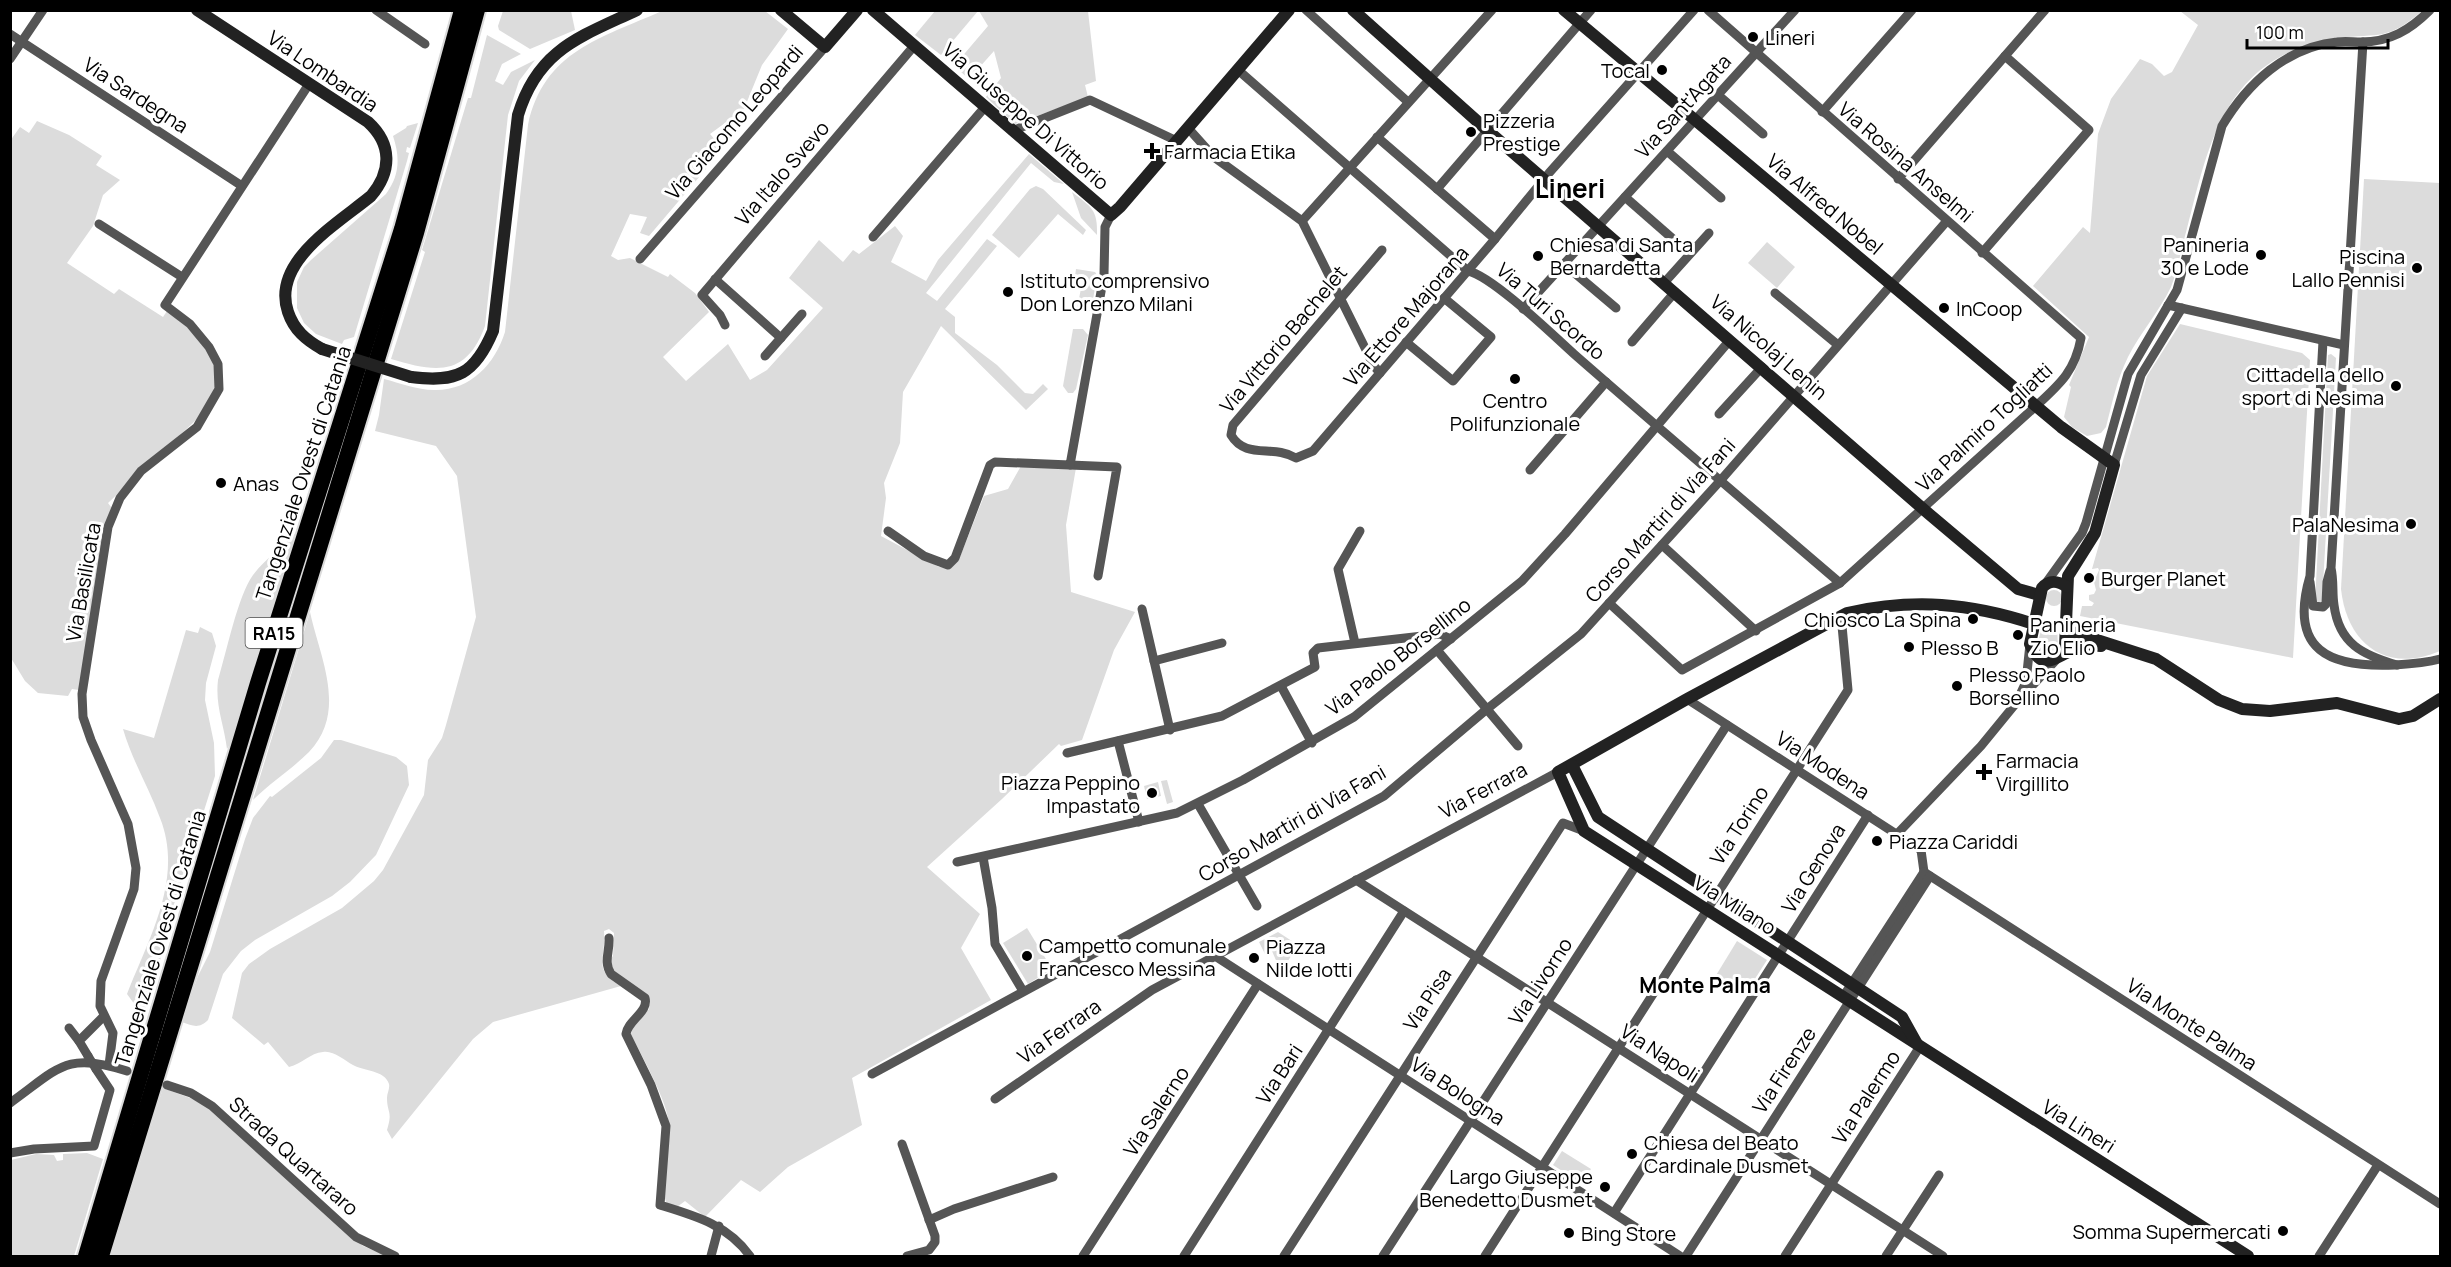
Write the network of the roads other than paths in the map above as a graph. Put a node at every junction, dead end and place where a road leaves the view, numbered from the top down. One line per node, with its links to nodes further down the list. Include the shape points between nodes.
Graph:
1 (43, 10): 24 (street)
2 (197, 10): 35 (street, Via Lombardia)
3 (376, 10): 26 (street)
4 (461, 10): 201 (highway, Tangenziale Ovest di Catania / RA15, via 402,229 258,683)
5 (477, 10): 202 (highway, Tangenziale Ovest di Catania / RA15, via 416,233)
6 (637, 10): 35 (street, Via Lombardia, bridge, via 568,44 537,73 518,115 493,331 484,353 470,368 436,381 322,349 299,333 289,316 285,294 292,267 371,195 380,185 387,166 381,136 368,122)
7 (781, 10): 28 (street)
8 (857, 10): 28 (street, Via Giacomo Leopardi)
9 (873, 10): 27 (street, Via Giuseppe Di Vittorio)
10 (1289, 10): 32 (street, Via Giuseppe Di Vittorio)
11 (1306, 10): 37 (street)
12 (1353, 10): 34 (street, Via Nicolaj Lenin)
13 (1492, 10): 34 (street)
14 (1564, 10): 22 (street, Via Alfred Nobel)
15 (1591, 10): 22 (street)
16 (1694, 10): 33 (street, Via Ettore Majorana)
17 (1708, 10): 29 (street, Via Rosina Anselmi)
18 (1795, 10): 29 (street, Via Sant'Agata)
19 (1912, 10): 39 (street)
20 (2045, 10): 30 (street)
21 (2430, 10): 25 (street, via 2401,34)
22 (1580, 23): 33 (street, Via Alfred Nobel); 42 (street)
23 (10, 34): 24 (street, Via Sardegna)
24 (22, 41): 31 (street); 51 (street, Via Sardegna)
25 (2363, 42): 77 (street, via 2324,44 2289,57 2266,72 2236,103 2222,126 2177,290); 90 (street)
26 (425, 44)
27 (914, 46): 38 (street, Via Giuseppe Di Vittorio); 70 (street, Via Italo Svevo)
28 (825, 47): 66 (street, Via Giacomo Leopardi)
29 (1756, 53): 36 (street, Via Sant'Agata); 39 (street, Via Rosina Anselmi)
30 (2005, 56): 50 (street); 65 (street, via 2089,130)
31 (10, 58)
32 (1238, 70): 41 (street, Via Giuseppe Di Vittorio); 48 (street, Via Turi Scordo)
33 (1638, 73): 40 (street, Via Alfred Nobel); 49 (street, Via Ettore Majorana)
34 (1430, 78): 37 (street); 42 (street, Via Nicolaj Lenin)
35 (309, 84): 51 (street, Via Basilicata)
36 (1718, 95): 40 (street, Via Sant'Agata); 44 (street)
37 (1408, 102): 45 (street)
38 (985, 108): 43 (street, Via Giuseppe Di Vittorio); 61 (street)
39 (1822, 112): 50 (street, Via Rosina Anselmi)
40 (1695, 120): 47 (street, Via Sant'Agata); 72 (street, Via Alfred Nobel)
41 (1188, 128): 46 (street, Via Giuseppe Di Vittorio); 56 (street, via 1214,157)
42 (1487, 130): 49 (street, Via Nicolaj Lenin); 52 (street)
43 (1012, 131): 46 (street, via 1090,100); 55 (street, Via Giuseppe Di Vittorio)
44 (1763, 134)
45 (1377, 137): 48 (street); 52 (street)
46 (1177, 141): 55 (street, Via Giuseppe Di Vittorio)
47 (1667, 150): 53 (street, Via Sant'Agata); 54 (street)
48 (1349, 168): 56 (street); 68 (street, Via Turi Scordo)
49 (1545, 179): 59 (street, Via Nicolaj Lenin); 62 (street, Via Ettore Majorana)
50 (1898, 179): 57 (street, Via Rosina Anselmi)
51 (242, 186): 69 (street, Via Basilicata)
52 (1437, 189): 62 (street)
53 (1625, 197): 59 (street, Via Sant'Agata); 63 (street)
54 (1721, 198)
55 (1111, 215): 101 (street, via 1105,228 1104,275)
56 (1302, 221): 76 (street)
57 (1946, 222): 65 (street, Via Rosina Anselmi); 72 (street, Corso Martiri di Via Fani)
58 (99, 224): 69 (street)
59 (1599, 226): 67 (street, Via Sant'Agata); 71 (street, Via Nicolaj Lenin)
60 (1709, 234): 71 (street)
61 (873, 237)
62 (1495, 239): 68 (street, Via Ettore Majorana)
63 (1672, 239)
64 (1382, 250): 76 (street, Via Vittorio Bachelet)
65 (1982, 254): 84 (street, Via Rosina Anselmi)
66 (640, 259)
67 (1564, 264): 78 (street); 80 (street, Via Sant'Agata)
68 (1468, 271): 75 (street, Via Ettore Majorana); 80 (street, Via Turi Scordo, via 1479,273)
69 (182, 277): 172 (street, Via Basilicata, via 165,305 190,324 209,347 218,364 219,389 197,427 141,471 120,498 108,527 82,694 83,717 128,824 136,868 134,888 100,981)
70 (715, 279): 82 (street, Via Italo Svevo, via 702,295); 83 (street)
71 (1664, 283): 73 (street, Via Nicolaj Lenin)
72 (1891, 284): 89 (street, Corso Martiri di Via Fani); 96 (street, Via Alfred Nobel)
73 (1675, 292): 85 (street, Via Nicolaj Lenin); 88 (street)
74 (1775, 292): 89 (street)
75 (1444, 298): 87 (street, Via Ettore Majorana); 87 (street, via 1491,337 1453,381)
76 (1340, 299): 93 (street); 99 (street, Via Vittorio Bachelet, via 1233,425 1231,435 1245,450)
77 (2168, 305): 79 (street); 100 (street, via 2128,374)
78 (1616, 308)
79 (2182, 308): 86 (street); 100 (street, via 2141,375)
80 (1523, 309): 94 (street, Via Turi Scordo)
81 (802, 314): 83 (street)
82 (725, 325)
83 (782, 338): 91 (street)
84 (2081, 338): 96 (street, Via Palmiro Togliatti, via 2066,378)
85 (1730, 340): 92 (street, Via Nicolaj Lenin); 98 (street, Via Paolo Borsellino)
86 (2323, 341): 90 (street); 110 (street)
87 (1406, 342): 93 (street, Via Ettore Majorana)
88 (1632, 342)
89 (1838, 345): 95 (street, Corso Martiri di Via Fani)
90 (2344, 345): 108 (street)
91 (765, 356)
92 (1762, 367): 95 (street, Via Nicolaj Lenin); 97 (street)
93 (1380, 373): 99 (street, Via Ettore Majorana, via 1313,451 1296,458)
94 (1606, 382): 98 (street, Via Turi Scordo); 102 (street)
95 (1794, 395): 103 (street, Corso Martiri di Via Fani); 104 (street, Via Nicolaj Lenin)
96 (2036, 406): 100 (street, Via Alfred Nobel); 104 (street, Via Palmiro Togliatti)
97 (1719, 414)
98 (1656, 426): 103 (street, Via Turi Scordo); 121 (street, Via Paolo Borsellino, via 1522,581)
99 (1285, 452)
100 (2109, 462): 112 (street, via 2082,533); 113 (street, via 2098,525 2068,576)
101 (1070, 465): 105 (street, via 990,465 955,558 948,565 924,556); 109 (street, via 1117,467)
102 (1530, 470)
103 (1720, 481): 107 (street, Corso Martiri di Via Fani); 111 (street, Via Turi Scordo)
104 (1923, 508): 111 (street, Via Palmiro Togliatti); 114 (street, Via Nicolaj Lenin, via 2018,589)
105 (888, 531)
106 (1360, 531): 123 (street, via 1338,569)
107 (1662, 545): 115 (street, Corso Martiri di Via Fani); 120 (street)
108 (2331, 568): 110 (street, via 2323,607 2313,606); 130 (street, via 2334,608 2343,633 2365,654)
109 (1098, 576)
110 (2310, 576): 130 (street, via 2305,591 2305,614 2309,635 2318,649 2332,659 2350,664)
111 (1840, 583): 120 (street, Via Palmiro Togliatti)
112 (2046, 584): 113 (street, via 2061,583); 114 (street)
113 (2067, 587): 119 (street)
114 (2039, 595): 118 (street)
115 (1609, 603): 120 (street, Via Palmiro Togliatti, via 1682,670); 135 (street, Corso Martiri di Via Fani, via 1581,634)
116 (1142, 609): 129 (street)
117 (1841, 615): 118 (street, Via Ferrara, via 1918,603 1987,610); 132 (street, Via Ferrara); 143 (street, Via Torino, via 1848,690)
118 (2034, 624): 124 (street)
119 (2065, 627): 125 (street); 127 (street, via 2066,647)
120 (1756, 631)
121 (1451, 639): 123 (street, via 1440,633); 126 (street, Via Paolo Borsellino)
122 (1222, 643): 129 (street)
123 (1355, 643): 131 (street, via 1318,648 1313,653 1315,667)
124 (2030, 644): 127 (street, via 2038,658); 134 (street, via 2026,682)
125 (2118, 647): 127 (street, via 2089,646); 133 (street, via 2156,658 2219,700 2242,709 2270,711 2337,703 2399,719 2413,716)
126 (1437, 650): 135 (street); 139 (street, Via Paolo Borsellino, via 1354,717)
127 (2060, 657): 134 (street)
128 (2440, 659): 130 (street)
129 (1154, 661): 137 (street)
130 (2397, 665)
131 (1281, 686): 137 (street, via 1222,716); 139 (street)
132 (1687, 699): 136 (street, Via Modena); 142 (street, Via Ferrara)
133 (2440, 699)
134 (2017, 702): 149 (street)
135 (1486, 709): 140 (street); 155 (street, Corso Martiri di Via Fani, via 1384,796)
136 (1727, 724): 143 (street, Via Modena); 150 (street, Via Livorno)
137 (1170, 730): 138 (street)
138 (1118, 741): 141 (street); 147 (street)
139 (1312, 743): 145 (street, Via Paolo Borsellino)
140 (1518, 747)
141 (1067, 753)
142 (1572, 765): 144 (street, Via Ferrara); 150 (street, Via Milano, via 1598,817)
143 (1797, 769): 146 (street, Via Modena); 157 (street, Via Torino)
144 (1558, 772): 148 (street); 156 (street, Via Ferrara)
145 (1198, 804): 147 (street, Via Paolo Borsellino); 155 (street)
146 (1868, 815): 149 (street, Via Modena); 163 (street, Via Genova)
147 (1138, 822): 151 (street, Via Paolo Borsellino)
148 (1584, 831): 153 (street, Via Milano); 166 (street, Via Pisa, via 1563,823)
149 (1898, 833): 154 (street, Via Modena, via 1921,850)
150 (1647, 849): 153 (street, Via Livorno); 157 (street, Via Milano)
151 (983, 857): 152 (street, Via Paolo Borsellino); 169 (street, via 995,944)
152 (957, 862)
153 (1636, 865): 159 (street, Via Milano); 171 (street, Via Livorno)
154 (1927, 874): 161 (street); 191 (street, Via Monte Palma)
155 (1239, 875): 158 (street); 169 (street, Corso Martiri di Via Fani)
156 (1356, 880): 160 (street, Via Napoli); 164 (street, Via Ferrara)
157 (1717, 894): 159 (street, Via Torino); 163 (street, Via Milano)
158 (1257, 906)
159 (1706, 910): 165 (street, Via Milano); 177 (street, Via Torino)
160 (1404, 911): 166 (street, Via Napoli); 175 (street, Via Bari)
161 (1886, 937): 168 (street, Via Firenze); 168 (street, Via Firenze, via 1874,964)
162 (609, 938): 199 (street, via 608,969 646,1002 626,1034 666,1126 660,1205)
163 (1788, 941): 165 (street, Via Genova); 168 (street, Via Milano)
164 (1215, 956): 167 (street, Via Bologna); 185 (street, Via Ferrara, via 1152,990)
165 (1779, 956): 170 (street, Via Milano); 184 (street, Via Genova)
166 (1476, 957): 171 (street, Via Napoli); 182 (street, Via Pisa)
167 (1258, 984): 175 (street, Via Bologna); 207 (street, Via Salerno)
168 (1855, 985): 170 (street, Via Firenze); 173 (street, Via Milano)
169 (1023, 991): 181 (street, Corso Martiri di Via Fani)
170 (1846, 999): 178 (street, Via Milano); 188 (street, Via Firenze)
171 (1547, 1002): 177 (street, Via Napoli); 187 (street, Via Livorno)
172 (104, 1016): 176 (street); 179 (street, Via Basilicata, via 112,1033)
173 (1902, 1017): 178 (street, Via Lineri)
174 (69, 1028): 176 (street)
175 (1329, 1030): 182 (street, Via Bologna); 208 (street, Via Bari)
176 (79, 1041): 190 (street, bridge, via 110,1090 94,1146)
177 (1618, 1048): 184 (street, Via Napoli); 192 (street, Via Torino)
178 (1919, 1048): 195 (street, Via Palermo); 217 (street, Via Lineri)
179 (109, 1065): 180 (street); 186 (street, via 84,1061 64,1065)
180 (127, 1071)
181 (872, 1074)
182 (1400, 1076): 187 (street, Via Bologna); 209 (street, Via Pisa)
183 (167, 1084): 203 (street, Strada Quartararo, via 212,1106 356,1237)
184 (1690, 1094): 188 (street, Via Napoli); 197 (street, Via Genova)
185 (995, 1099)
186 (10, 1103)
187 (1471, 1121): 192 (street, Via Bologna); 210 (street, Via Livorno)
188 (1761, 1139): 195 (street, Via Napoli); 213 (street, Via Firenze)
189 (902, 1144): 198 (street)
190 (10, 1153)
191 (2378, 1165): 196 (street, Via Monte Palma); 218 (street)
192 (1542, 1167): 197 (street, Via Bologna); 211 (street, Via Torino)
193 (1939, 1175): 200 (street)
194 (1053, 1177): 198 (street)
195 (1831, 1184): 200 (street, Via Napoli); 214 (street, Via Palermo)
196 (2440, 1204)
197 (1614, 1213): 212 (street, Via Bologna)
198 (929, 1220): 206 (street, via 935,1242 928,1250)
199 (719, 1226): 204 (street); 205 (street)
200 (1903, 1230): 215 (street); 216 (street, Via Napoli)
201 (86, 1257)
202 (100, 1257)
203 (395, 1257)
204 (711, 1257)
205 (750, 1257)
206 (907, 1257)
207 (1083, 1257)
208 (1184, 1257)
209 (1284, 1257)
210 (1383, 1257)
211 (1485, 1257)
212 (1680, 1257)
213 (1686, 1257)
214 (1785, 1257)
215 (1886, 1257)
216 (1943, 1257)
217 (2248, 1257)
218 (2319, 1257)

